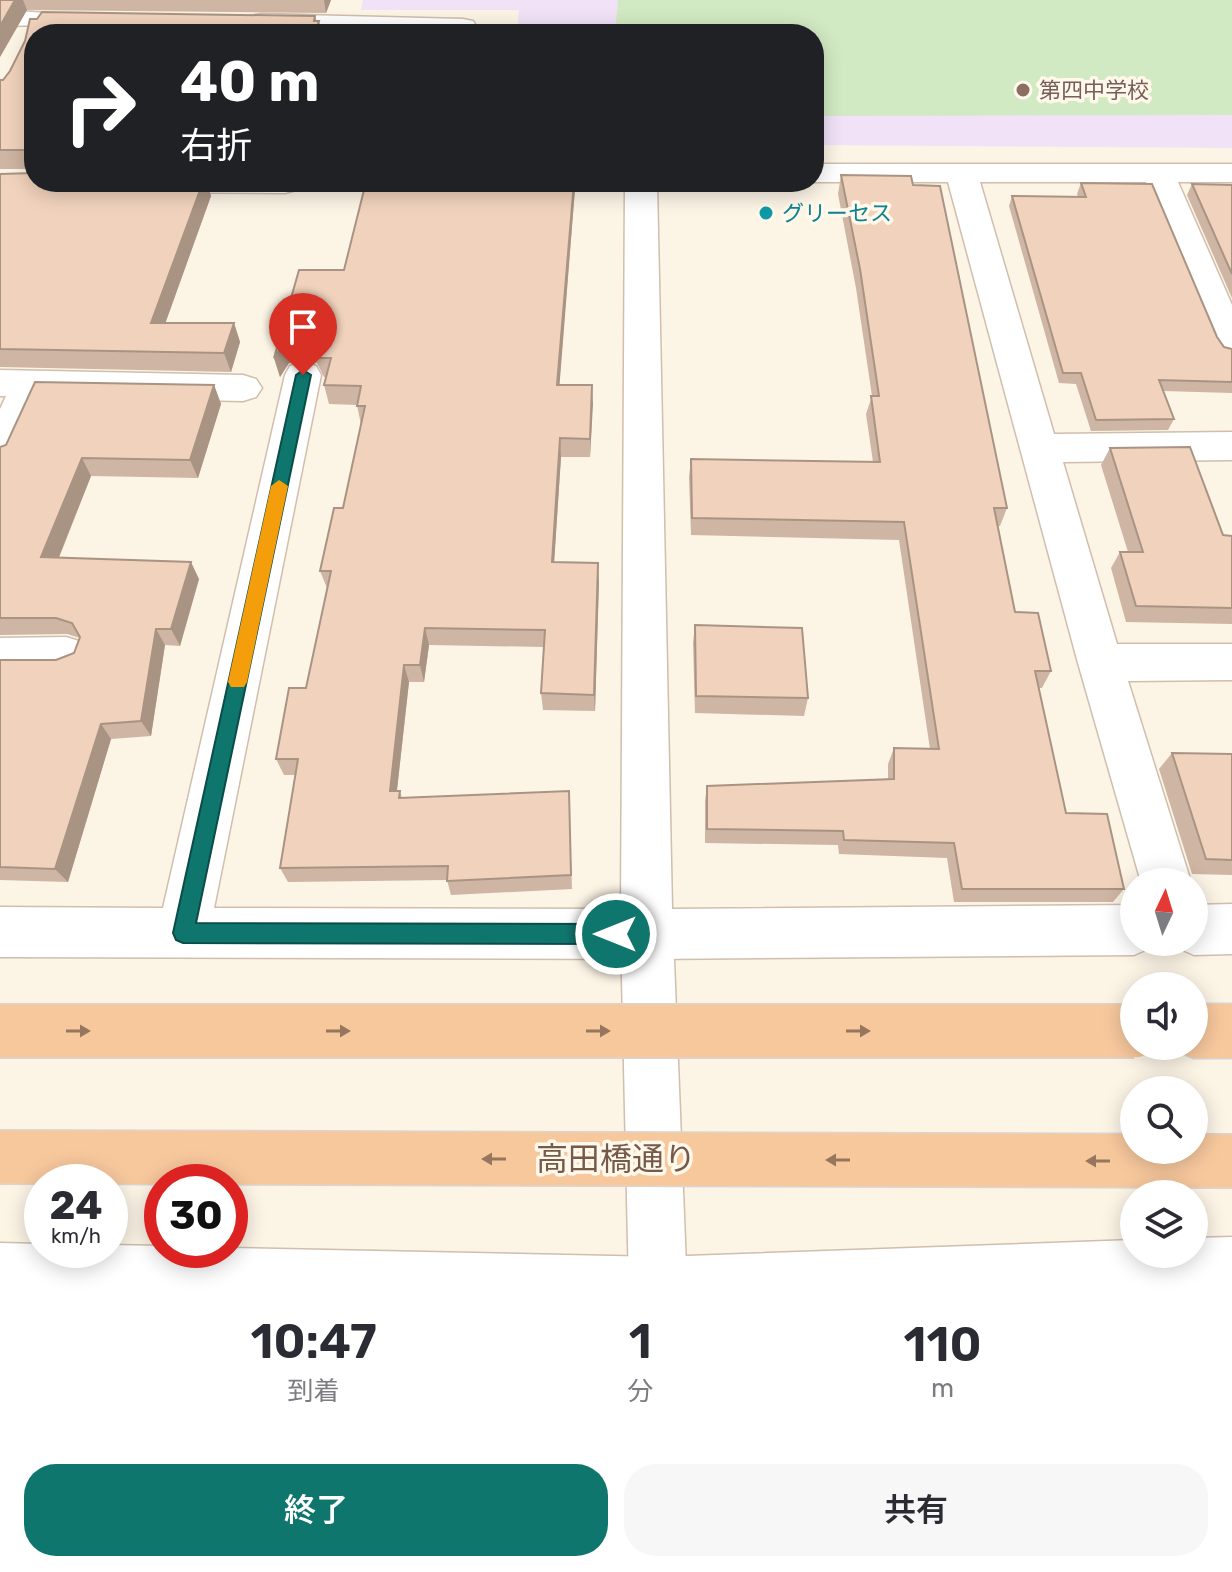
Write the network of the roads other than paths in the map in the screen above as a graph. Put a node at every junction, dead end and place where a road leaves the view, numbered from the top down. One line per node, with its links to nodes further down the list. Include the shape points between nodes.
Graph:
1 (0, 18): 2 (street)
2 (38, 19): 3 (street); 5 (street)
3 (69, 19)
4 (241, 22): 6 (street)
5 (35, 24)
6 (330, 24)
7 (824, 173): 8 (street)
8 (961, 173): 9 (street); 17 (street)
9 (1158, 173): 10 (street); 12 (street)
10 (1232, 173)
11 (641, 192): 29 (street)
12 (1232, 346)
13 (303, 375): 28 (street)
14 (15, 383): 15 (street); 18 (street)
15 (243, 388)
16 (1232, 446): 17 (street)
17 (1039, 448): 22 (street)
18 (0, 452)
19 (66, 655): 20 (street)
20 (0, 656)
21 (1232, 662): 22 (street)
22 (1100, 663): 23 (street)
23 (1162, 868)
24 (1232, 929): 26 (street)
25 (1120, 930): 29 (street)
26 (1208, 930)
27 (0, 932): 28 (street)
28 (183, 933): 29 (street)
29 (647, 934): 39 (street)
30 (0, 1031): 31 (highway, one-way to 31, bridge)
31 (1120, 1031)
32 (1208, 1031): 33 (highway)
33 (1232, 1031)
34 (0, 1157): 35 (highway, 高田橋通り, one-way to 34, bridge)
35 (1232, 1161)
36 (1232, 1267): 39 (street)
37 (0, 1273): 38 (street)
38 (213, 1284): 39 (street)
39 (659, 1289)

